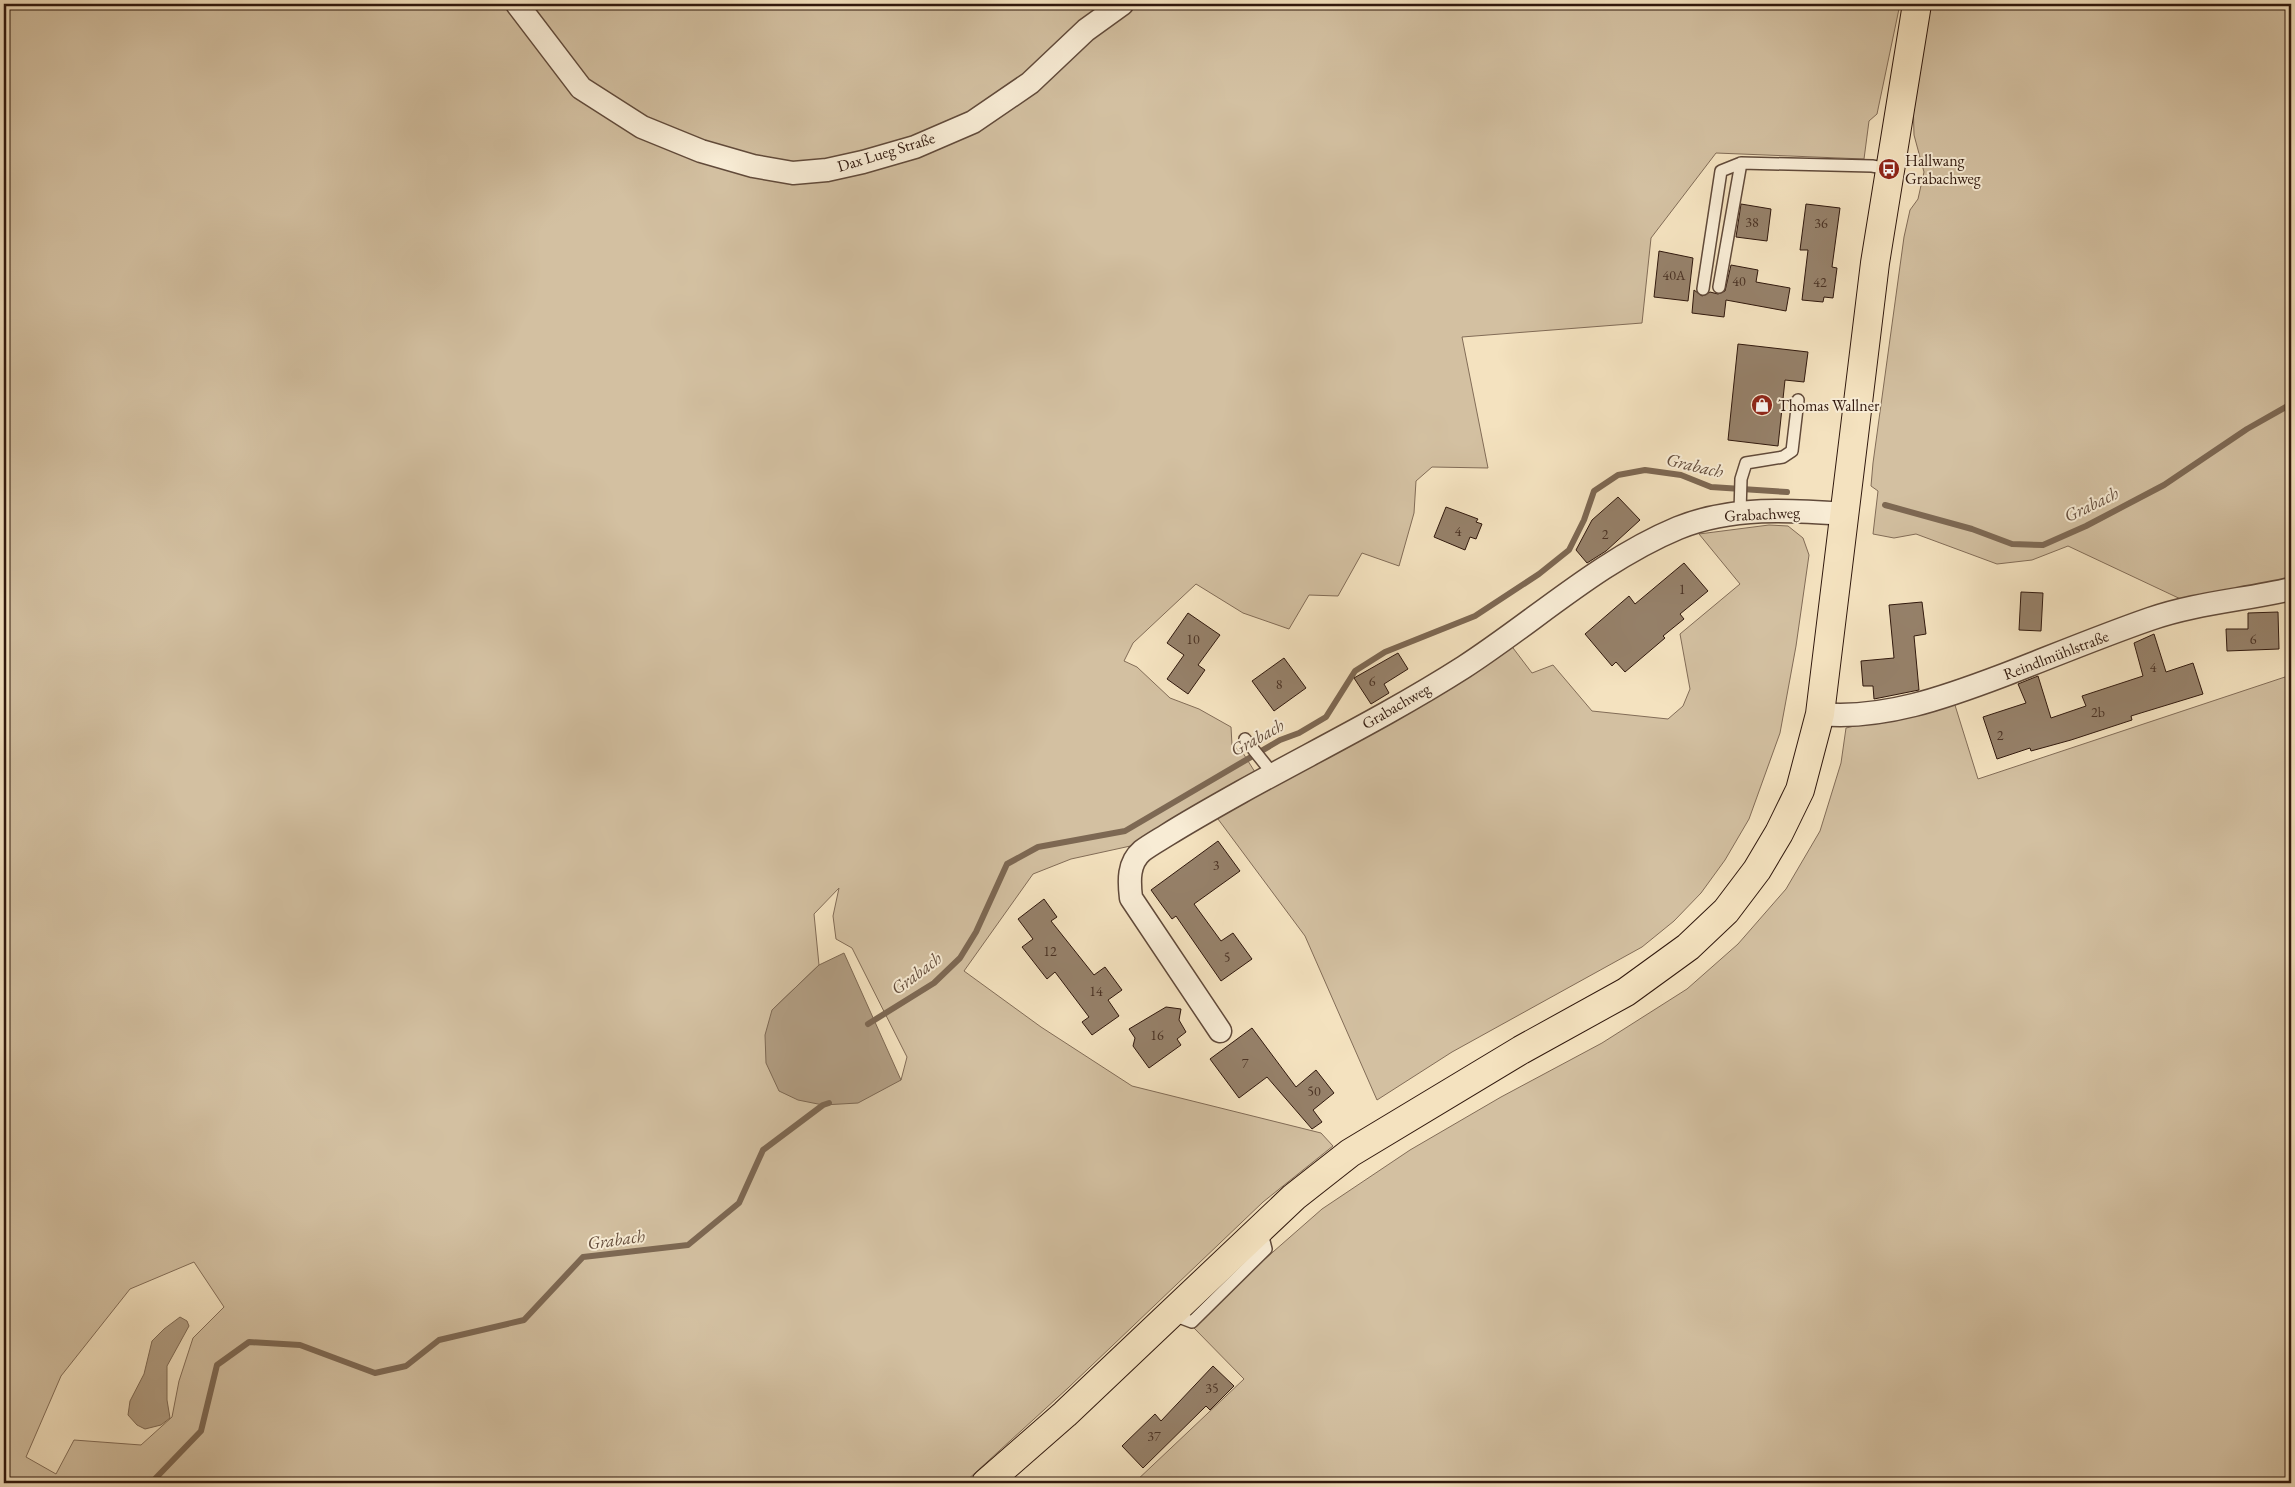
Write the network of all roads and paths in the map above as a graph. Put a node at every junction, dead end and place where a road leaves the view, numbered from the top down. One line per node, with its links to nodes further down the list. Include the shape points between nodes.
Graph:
1 (517, 4): 2 (street, Dax Lueg Straße, via 582,88 642,127 701,151 793,173 863,162 915,147 973,122 1030,83 1086,30)
2 (1122, 4)
3 (1916, 4): 5 (main road)
4 (1741, 163): 5 (lane, via 1872,166); 6 (lane); 7 (lane, via 1721,171)
5 (1890, 170): 10 (main road, via 1875,263)
6 (1719, 287)
7 (1703, 289)
8 (1798, 400): 9 (lane, via 1792,451 1783,457 1746,463)
9 (1739, 506): 10 (street, Grabachweg); 14 (street, Grabachweg, via 1680,528 1611,563 1463,667)
10 (1846, 514): 12 (main road)
11 (2291, 589): 12 (street, Reindlmühlstraße, via 2204,604 2152,618 1956,693 1881,712 1842,716)
12 (1820, 714): 16 (main road, via 1800,790 1779,833 1757,870 1726,911 1688,947 1626,992 1521,1050 1350,1153 1294,1197 1064,1414)
13 (1248, 744): 14 (lane)
14 (1268, 768): 15 (street, Grabachweg, via 1141,852 1128,873 1131,898)
15 (1220, 1031)
16 (986, 1483)

